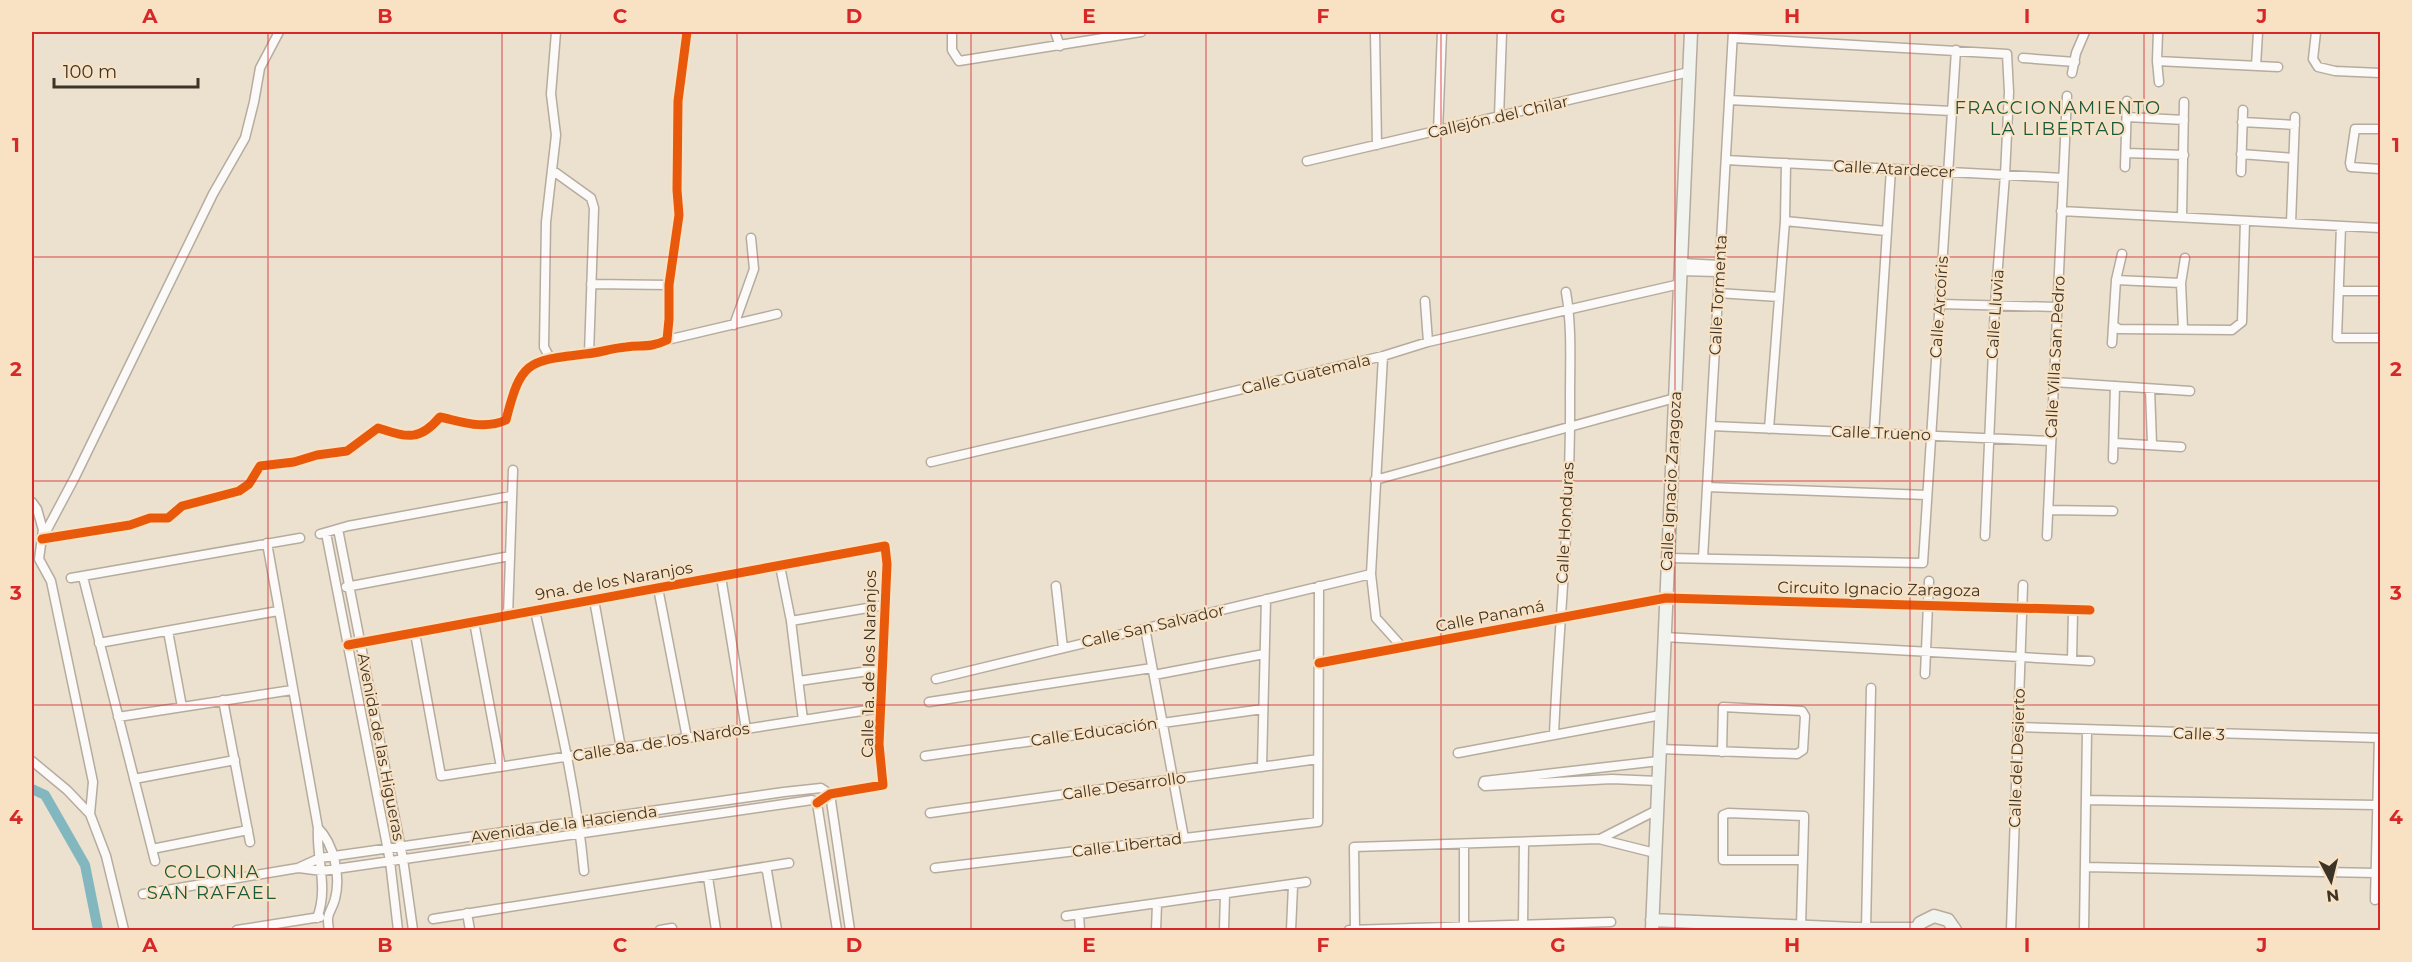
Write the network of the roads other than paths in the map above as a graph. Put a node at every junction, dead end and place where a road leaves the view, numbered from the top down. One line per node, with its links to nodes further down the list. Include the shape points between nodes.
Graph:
1 (279, 32): 124 (street, via 260,68 245,138 213,194)
2 (556, 32): 51 (street, via 551,94 556,135)
3 (687, 32): 73 (street, via 678,101 678,215)
4 (952, 32): 17 (street, via 952,50 959,61)
5 (1055, 32): 17 (street)
6 (1141, 32): 15 (street)
7 (1374, 32): 40 (street)
8 (1442, 32): 39 (street)
9 (1502, 32): 34 (street)
10 (1691, 32): 24 (main road, Calle Ignacio Zaragoza)
11 (2085, 32): 21 (street)
12 (2158, 32): 20 (street)
13 (2258, 32): 22 (street)
14 (2316, 32): 26 (street, via 2313,59 2318,67)
15 (1111, 34): 17 (street)
16 (1733, 35): 18 (street); 29 (street, Calle Tormenta)
17 (1060, 46)
18 (1956, 50): 33 (street, Calle Arcoíris); 54 (street, Calle Lluvia, via 2007,54)
19 (2023, 58): 21 (street)
20 (2157, 61): 22 (street); 27 (street)
21 (2074, 62): 25 (street)
22 (2256, 66): 23 (street)
23 (2278, 67)
24 (1689, 72): 34 (street, Callejón del Chilar); 67 (main road, Calle Ignacio Zaragoza)
25 (2072, 73)
26 (2380, 73)
27 (2159, 82)
28 (2067, 96): 55 (street, Calle Villa San Pedro)
29 (1729, 100): 33 (street); 45 (street, Calle Tormenta)
30 (2127, 101): 35 (street)
31 (2184, 102): 36 (street)
32 (2243, 110): 37 (street)
33 (1952, 111): 52 (street, Calle Arcoíris)
34 (1499, 117): 39 (street, Callejón del Chilar)
35 (2127, 117): 36 (street); 41 (street)
36 (2184, 120): 43 (street)
37 (2242, 122): 42 (street); 44 (street, via 2295,121)
38 (2380, 129): 50 (street, via 2355,129 2350,164)
39 (1438, 131): 40 (street, Callejón del Chilar)
40 (1377, 145): 46 (street, Callejón del Chilar)
41 (2127, 153): 43 (street); 48 (street)
42 (2241, 154): 44 (street); 53 (street)
43 (2184, 155): 57 (street)
44 (2293, 158): 60 (street)
45 (1726, 160): 47 (street, Calle Atardecer); 68 (street, Calle Tormenta)
46 (1308, 161)
47 (1786, 163): 49 (street, Calle Atardecer); 58 (street)
48 (2125, 167)
49 (1891, 169): 52 (street, Calle Atardecer); 63 (street)
50 (2380, 169)
51 (552, 171): 71 (street, via 591,198); 94 (street, via 546,222 544,336)
52 (1948, 172): 54 (street, Calle Atardecer); 80 (street, Calle Arcoíris)
53 (2241, 172)
54 (2005, 175): 55 (street, Calle Atardecer); 81 (street, Calle Lluvia)
55 (2063, 178): 56 (street, Calle Villa San Pedro)
56 (2061, 211): 57 (street); 82 (street, Calle Villa San Pedro)
57 (2182, 218): 59 (street)
58 (1785, 221): 63 (street); 78 (street)
59 (2245, 221): 60 (street); 87 (street, via 2242,322 2232,330)
60 (2291, 223): 61 (street)
61 (2341, 226): 62 (street); 74 (street)
62 (2380, 228)
63 (1886, 231): 103 (street)
64 (751, 238): 85 (street, via 754,269)
65 (2122, 254): 69 (street)
66 (2185, 258): 70 (street)
67 (1681, 267): 68 (street); 72 (main road, Calle Ignacio Zaragoza)
68 (1720, 268): 77 (street, Calle Tormenta)
69 (2116, 280): 70 (street); 86 (street)
70 (2181, 283): 87 (street)
71 (591, 284): 73 (street); 92 (street)
72 (1680, 284): 83 (street, Calle Guatemala); 99 (main road, Calle Ignacio Zaragoza)
73 (669, 285): 89 (street)
74 (2338, 291): 75 (street); 88 (street, via 2337,338)
75 (2380, 291)
76 (1566, 292): 83 (street, Calle Honduras)
77 (1718, 292): 78 (street); 101 (street, Calle Tormenta)
78 (1779, 297): 102 (street)
79 (1425, 301): 90 (street)
80 (1940, 304): 81 (street); 104 (street, Calle Arcoíris)
81 (1995, 305): 82 (street); 105 (street, Calle Lluvia)
82 (2057, 307): 95 (street, Calle Villa San Pedro)
83 (1569, 311): 90 (street, Calle Guatemala); 100 (street, Calle Honduras)
84 (777, 314): 85 (street)
85 (734, 325): 89 (street)
86 (2114, 326): 87 (street); 91 (street)
87 (2182, 329)
88 (2380, 338)
89 (666, 340): 92 (street, via 652,347)
90 (1428, 342): 93 (street, Calle Guatemala)
91 (2112, 343)
92 (589, 354): 94 (street)
93 (1383, 356): 111 (street, Calle Guatemala); 113 (street)
94 (550, 358): 124 (street, via 533,363 521,376 506,420 495,425 483,427 440,417 428,431 414,437 378,428 346,451 260,466 249,484 239,491 182,506 168,518)
95 (2054, 382): 96 (street); 106 (street, Calle Villa San Pedro)
96 (2115, 386): 97 (street); 107 (street)
97 (2151, 388): 98 (street); 108 (street)
98 (2190, 391)
99 (1675, 398): 100 (street); 128 (main road, Calle Ignacio Zaragoza)
100 (1570, 426): 113 (street); 153 (street, Calle Honduras)
101 (1711, 426): 102 (street, Calle Trueno); 114 (street, Calle Tormenta)
102 (1769, 429): 103 (street, Calle Trueno)
103 (1874, 433): 104 (street, Calle Trueno)
104 (1931, 436): 105 (street, Calle Trueno); 115 (street, Calle Arcoíris)
105 (1988, 438): 106 (street, Calle Trueno); 121 (street, Calle Lluvia)
106 (2051, 441): 118 (street, Calle Villa San Pedro)
107 (2115, 444): 108 (street); 110 (street)
108 (2152, 444): 109 (street)
109 (2181, 447)
110 (2113, 459)
111 (931, 462)
112 (513, 470): 116 (street)
113 (1375, 480): 131 (street)
114 (1707, 487): 115 (street); 129 (street, Calle Tormenta)
115 (1927, 495): 129 (street, Calle Arcoíris, via 1923,563)
116 (511, 496): 120 (street); 127 (street)
117 (32, 502): 124 (street, via 43,530)
118 (2048, 510): 119 (street); 122 (street, Calle Villa San Pedro)
119 (2113, 511)
120 (338, 530): 137 (street, Avenida de las Higueras); 140 (street, Avenida de las Higueras, via 323,534)
121 (1985, 536)
122 (2047, 536)
123 (300, 538): 125 (street)
124 (42, 539): 215 (street, via 39,559 51,581 93,782)
125 (267, 543): 132 (street); 150 (street)
126 (885, 546): 130 (street, 9na. de los Naranjos); 145 (street, Calle 1a. de los Naranjos)
127 (510, 556): 137 (street); 152 (street)
128 (1668, 558): 129 (street); 142 (main road, Calle Ignacio Zaragoza)
129 (1703, 558)
130 (780, 566): 133 (street, 9na. de los Naranjos); 154 (street)
131 (1371, 574): 139 (street, Calle San Salvador); 164 (street, via 1376,618)
132 (82, 577): 134 (street); 160 (street)
133 (721, 577): 141 (street, 9na. de los Naranjos); 188 (street)
134 (71, 578)
135 (1929, 581): 146 (street)
136 (2023, 585): 147 (street, Calle del Desierto)
137 (349, 586): 140 (street); 161 (street, Avenida de las Higueras)
138 (1056, 586): 163 (street)
139 (1319, 586): 143 (street, Calle San Salvador); 170 (street)
140 (337, 587): 162 (street, Avenida de las Higueras)
141 (658, 588): 144 (street, 9na. de los Naranjos); 191 (street)
142 (1666, 598): 146 (street, Circuito Ignacio Zaragoza); 153 (street, Calle Panamá); 159 (main road, Calle Ignacio Zaragoza)
143 (1266, 599): 156 (street, Calle San Salvador); 166 (street)
144 (594, 600): 151 (street, 9na. de los Naranjos); 193 (street)
145 (885, 605): 154 (street); 171 (street, Calle 1a. de los Naranjos)
146 (1928, 605): 147 (street, Circuito Ignacio Zaragoza); 165 (street)
147 (2022, 607): 148 (street, Circuito Ignacio Zaragoza); 167 (street, Calle del Desierto)
148 (2073, 610): 149 (street, Circuito Ignacio Zaragoza); 168 (street)
149 (2090, 610)
150 (278, 611): 157 (street); 177 (street)
151 (535, 611): 152 (street, 9na. de los Naranjos); 197 (street)
152 (508, 616): 155 (street, 9na. de los Naranjos)
153 (1559, 618): 164 (street, Calle Panamá); 190 (street, Calle Honduras)
154 (791, 621): 175 (street)
155 (474, 622): 158 (street, 9na. de los Naranjos); 202 (street)
156 (1145, 628): 163 (street, Calle San Salvador); 172 (street)
157 (168, 631): 160 (street); 180 (street)
158 (415, 633): 161 (street, 9na. de los Naranjos); 202 (street, Calle 8a. de los Nardos, via 441,776)
159 (1665, 637): 165 (street); 183 (main road, Calle Ignacio Zaragoza)
160 (99, 643): 184 (street)
161 (360, 643): 162 (street, 9na. de los Naranjos); 225 (street, Avenida de las Higueras)
162 (348, 645): 227 (street, Avenida de las Higueras)
163 (1063, 648): 174 (street, Calle San Salvador)
164 (1403, 648): 170 (street, Calle Panamá)
165 (1926, 653): 167 (street); 173 (street)
166 (1264, 654): 172 (street); 182 (street)
167 (2020, 658): 168 (street); 187 (street, Calle del Desierto)
168 (2072, 660): 169 (street)
169 (2090, 661)
170 (1319, 663): 199 (street)
171 (882, 669): 175 (street); 181 (street, Calle 1a. de los Naranjos)
172 (1153, 672): 179 (street); 186 (street)
173 (1925, 674)
174 (936, 679)
175 (799, 681): 185 (street)
176 (1871, 688): 281 (street)
177 (292, 690): 178 (street); 217 (street)
178 (223, 700): 180 (street); 200 (street)
179 (929, 702)
180 (182, 706): 184 (street)
181 (881, 708): 185 (street, Calle 8a. de los Nardos); 209 (street, Calle 1a. de los Naranjos, via 883,784)
182 (1263, 709): 186 (street, Calle Educación); 203 (street)
183 (1661, 715): 190 (street); 196 (main road, Calle Ignacio Zaragoza)
184 (118, 717): 206 (street)
185 (803, 720): 188 (street, Calle 8a. de los Nardos)
186 (1162, 723): 198 (street, Calle Educación); 207 (street)
187 (2018, 728): 189 (street, Calle 3); 284 (street, Calle del Desierto)
188 (746, 729): 191 (street, Calle 8a. de los Nardos)
189 (2087, 730): 192 (street, Calle 3); 210 (street)
190 (1554, 735): 195 (street)
191 (687, 738): 193 (street, Calle 8a. de los Nardos)
192 (2380, 738): 212 (street)
193 (621, 748): 197 (street, Calle 8a. de los Nardos)
194 (1722, 752): 194 (street, via 1802,753 1805,716 1795,709 1723,707); 196 (street)
195 (1458, 753)
196 (1659, 755): 204 (street); 208 (main road, Calle Ignacio Zaragoza)
197 (567, 756): 202 (street, Calle 8a. de los Nardos); 216 (street)
198 (925, 756)
199 (1318, 759): 203 (street, Calle Desarrollo); 220 (street, Calle Libertad, via 1318,822)
200 (234, 760): 206 (street); 218 (street)
201 (32, 761): 215 (street)
202 (501, 767)
203 (1262, 767): 207 (street, Calle Desarrollo)
204 (1612, 767): 205 (street); 205 (street, via 1483,784)
205 (1612, 778): 208 (street)
206 (134, 779): 226 (street)
207 (1173, 779): 214 (street, Calle Desarrollo); 220 (street)
208 (1658, 781): 213 (main road, Calle Ignacio Zaragoza)
209 (830, 794): 211 (street, Calle 1a. de los Naranjos); 216 (street, Avenida de la Hacienda, via 822,788 811,789); 274 (street)
210 (2086, 800): 212 (street); 236 (street)
211 (818, 803): 219 (street, Avenida de la Hacienda, via 812,800); 273 (street)
212 (2377, 805): 243 (street)
213 (1657, 810): 221 (street); 228 (main road, Calle Ignacio Zaragoza)
214 (930, 813)
215 (90, 814): 264 (street, via 106,856)
216 (579, 822): 219 (street); 225 (street, Avenida de la Hacienda)
217 (318, 828): 229 (street, via 329,841); 230 (street)
218 (248, 830): 222 (street); 226 (street)
219 (581, 834): 231 (street, Avenida de la Hacienda); 242 (street)
220 (1184, 838): 239 (street, Calle Libertad)
221 (1599, 839): 223 (street); 228 (street)
222 (250, 842)
223 (1524, 842): 224 (street); 258 (street)
224 (1464, 844): 262 (street); 280 (street, via 1354,848)
225 (400, 847): 227 (street, Avenida de la Hacienda); 231 (street, Avenida de las Higueras)
226 (152, 849): 233 (street)
227 (387, 849): 229 (street, Avenida de la Hacienda); 234 (street, Avenida de las Higueras)
228 (1655, 853): 259 (main road, Calle Ignacio Zaragoza)
229 (333, 856): 230 (street, Avenida de la Hacienda); 240 (street)
230 (320, 858): 237 (street, Avenida de la Hacienda); 241 (street)
231 (403, 859): 234 (street, Avenida de la Hacienda); 268 (street, Avenida de las Higueras)
232 (1803, 860): 232 (street, via 1804,816 1724,815 1723,860); 261 (street)
233 (155, 861)
234 (390, 861): 240 (street, Avenida de la Hacienda); 267 (street, Avenida de las Higueras)
235 (789, 863): 238 (street)
236 (2085, 867): 243 (street); 285 (street)
237 (298, 868): 241 (street, Avenida de la Hacienda); 247 (street, Avenida de la Hacienda)
238 (764, 868): 244 (street); 272 (street)
239 (935, 868)
240 (335, 869): 241 (street, Avenida de la Hacienda); 253 (street, via 336,891)
241 (322, 871): 255 (street, via 323,899)
242 (584, 872)
243 (2376, 873): 249 (street)
244 (708, 877): 251 (street); 271 (street)
245 (1306, 882): 246 (street)
246 (1293, 886): 248 (street); 278 (street)
247 (143, 894)
248 (1225, 894): 250 (street); 277 (street)
249 (2375, 900)
250 (1157, 904): 252 (street); 276 (street)
251 (467, 913): 256 (street); 269 (street)
252 (1079, 915): 254 (street); 275 (street)
253 (327, 916): 255 (street); 266 (street)
254 (1066, 916)
255 (317, 918): 265 (street)
256 (433, 919)
257 (1611, 922): 258 (street)
258 (1523, 925): 262 (street)
259 (1652, 925): 260 (main road)
260 (1724, 926): 261 (main road)
261 (1802, 926): 281 (main road)
262 (1464, 927): 280 (street)
263 (672, 928): 270 (street)
264 (124, 930)
265 (237, 930)
266 (329, 930)
267 (398, 930)
268 (413, 930)
269 (470, 930)
270 (660, 930)
271 (716, 930)
272 (777, 930)
273 (837, 930)
274 (850, 930)
275 (1080, 930)
276 (1156, 930)
277 (1224, 930)
278 (1291, 930)
279 (1349, 930): 280 (street)
280 (1355, 930)
281 (1866, 930): 282 (main road)
282 (1916, 930): 283 (main road, via 1920,923 1934,916 1948,920)
283 (1955, 930)
284 (2011, 930)
285 (2084, 930)

